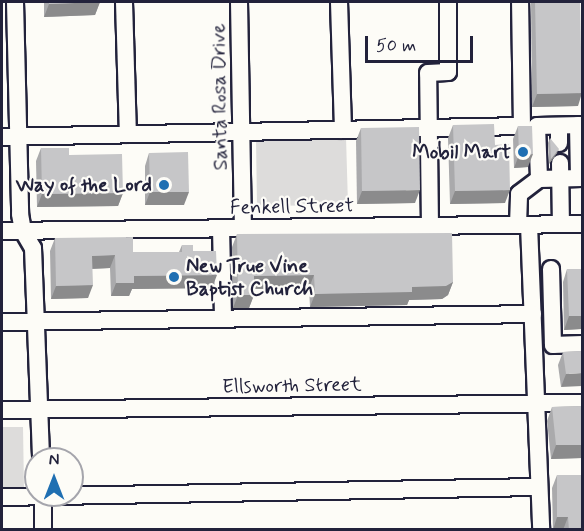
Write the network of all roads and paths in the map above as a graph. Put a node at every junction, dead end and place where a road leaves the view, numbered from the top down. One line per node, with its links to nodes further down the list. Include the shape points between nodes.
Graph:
1 (15, 2): 13 (street)
2 (124, 2): 11 (street)
3 (239, 2): 10 (street, Santa Rosa Drive)
4 (339, 2): 9 (street)
5 (448, 2): 8 (street, via 448,72 428,74)
6 (520, 2): 8 (street, via 522,126)
7 (580, 125): 15 (street); 16 (street, via 559,134 537,126)
8 (430, 128): 9 (street); 20 (street)
9 (343, 130): 10 (street)
10 (242, 132): 11 (street); 22 (street, Santa Rosa Drive)
11 (128, 134): 13 (street)
12 (2, 136): 13 (street)
13 (19, 136): 24 (street)
14 (560, 171): 15 (street); 16 (street); 17 (street)
15 (581, 178)
16 (539, 179): 19 (street, via 519,194)
17 (561, 224): 18 (street, Fenkell Street); 19 (street, Fenkell Street)
18 (582, 224)
19 (524, 225): 20 (street, Fenkell Street); 27 (street)
20 (430, 226): 22 (street, Fenkell Street)
21 (221, 228): 22 (street, Fenkell Street); 24 (street, Fenkell Street); 29 (street)
22 (243, 228)
23 (2, 231): 24 (street, Fenkell Street)
24 (23, 231): 30 (street, via 33,248)
25 (551, 269): 26 (street); 27 (street); 32 (street, via 553,345)
26 (572, 269)
27 (531, 270): 28 (street)
28 (533, 314): 29 (street); 34 (street)
29 (223, 318): 30 (street)
30 (36, 321): 31 (street); 36 (street)
31 (2, 322)
32 (582, 344)
33 (582, 403): 34 (street, Ellsworth Street)
34 (536, 404): 36 (street, Ellsworth Street); 38 (street)
35 (2, 410): 36 (street, Ellsworth Street)
36 (39, 410): 37 (street)
37 (41, 447)
38 (539, 487): 39 (street); 44 (street)
39 (84, 495)
40 (24, 496): 41 (street)
41 (2, 497)
42 (43, 507): 43 (street)
43 (43, 530)
44 (541, 530)

